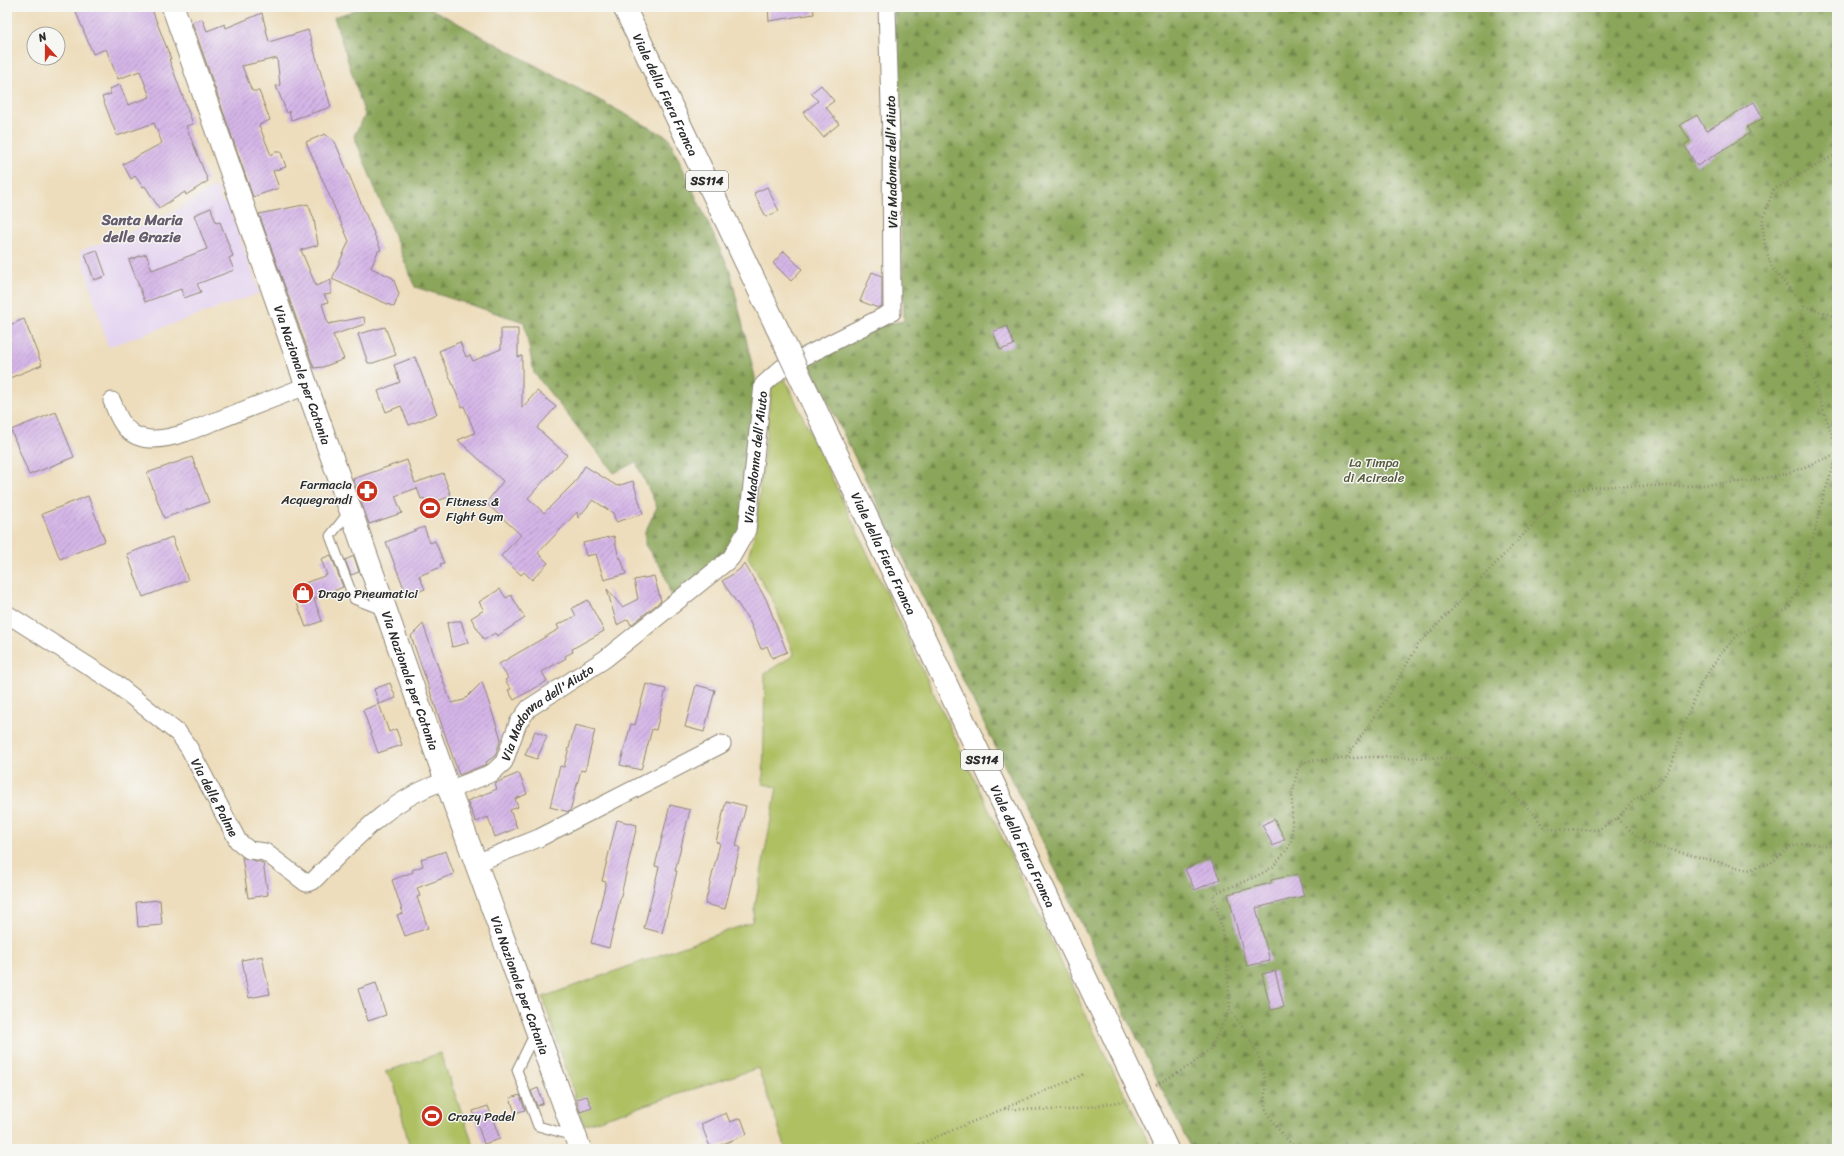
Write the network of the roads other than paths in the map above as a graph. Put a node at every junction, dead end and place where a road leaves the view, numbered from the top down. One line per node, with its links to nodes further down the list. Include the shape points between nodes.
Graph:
1 (173, 7): 4 (main road, Via Nazionale per Catania)
2 (624, 7): 12 (main road, Viale della Fiera Franca / SS114)
3 (887, 7): 8 (street, Via Madonna dell'Aiuto, via 892,312 782,368 763,385 747,530 731,558 605,659 529,708 518,723 504,762 492,773)
4 (306, 386): 5 (street, via 166,439 153,440 130,432 121,422); 8 (main road, Via Nazionale per Catania)
5 (112, 401)
6 (7, 614): 8 (street, Via delle Palme, via 115,683 179,734 238,841 249,850 265,852 306,883 313,881 366,827 401,802 433,784)
7 (722, 744): 9 (street, via 539,838)
8 (447, 785): 9 (main road, Via Nazionale per Catania)
9 (476, 863): 10 (main road, Via Nazionale per Catania)
10 (536, 1029): 11 (main road, Via Nazionale per Catania); 11 (lane, via 517,1070 538,1126)
11 (578, 1143)
12 (1167, 1149)

